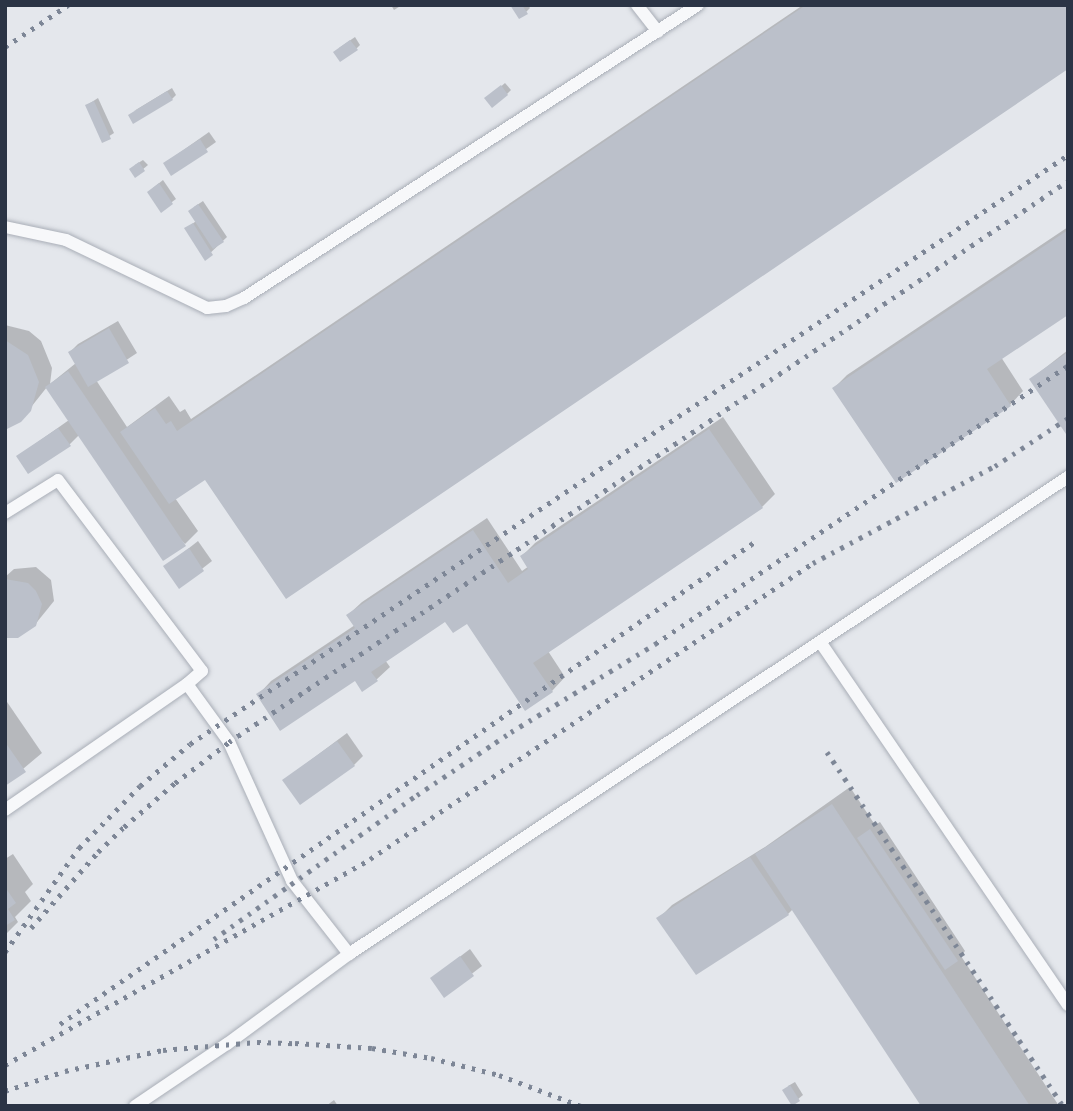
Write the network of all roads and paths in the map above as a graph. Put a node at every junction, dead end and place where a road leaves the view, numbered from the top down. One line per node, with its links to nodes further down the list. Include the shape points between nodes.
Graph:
1 (637, 5): 3 (lane)
2 (698, 5): 3 (lane)
3 (658, 32): 4 (lane, via 226,306 207,307 66,240)
4 (5, 227)
5 (1068, 477): 7 (lane)
6 (5, 513): 8 (lane, via 58,480 202,671)
7 (821, 643): 10 (lane); 11 (lane)
8 (187, 684): 9 (lane); 10 (lane, via 229,742 292,881)
9 (5, 810)
10 (349, 954): 12 (lane)
11 (1068, 1005)
12 (135, 1106)

